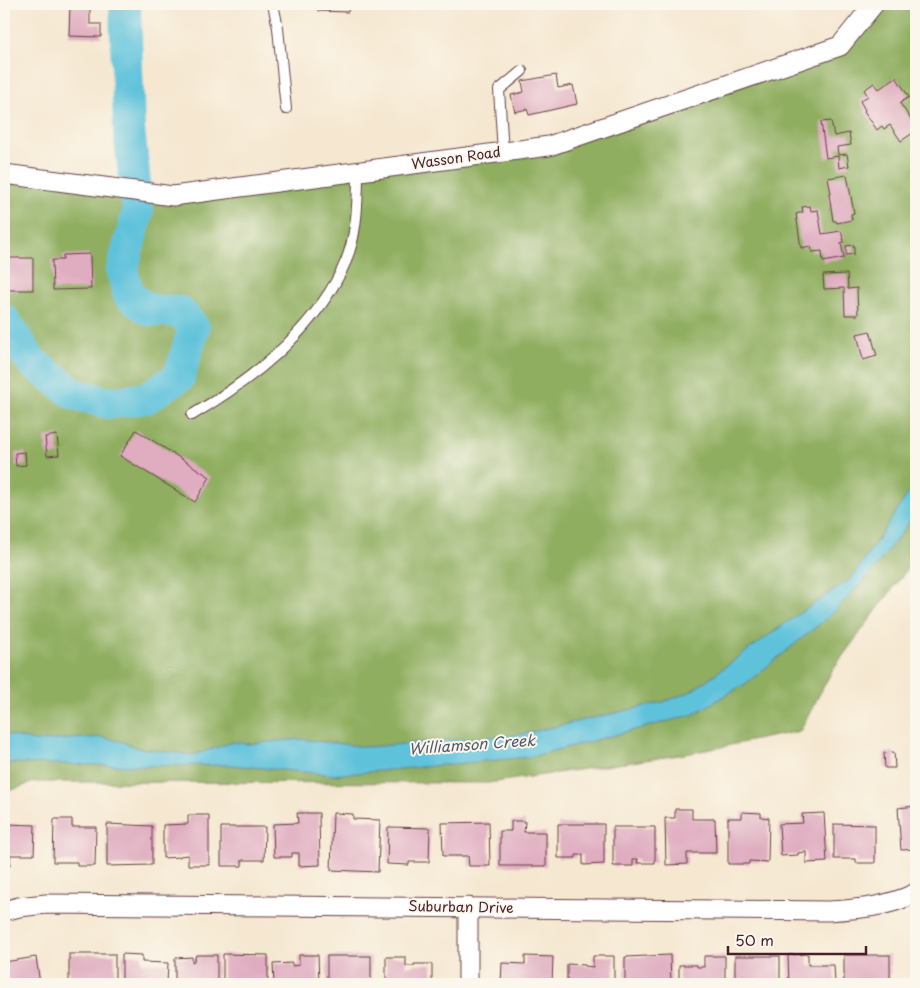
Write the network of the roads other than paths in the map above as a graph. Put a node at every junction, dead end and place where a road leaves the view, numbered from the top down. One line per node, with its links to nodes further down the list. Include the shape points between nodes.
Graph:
1 (273, 4): 4 (lane)
2 (874, 4): 5 (street, Wasson Road, via 840,46 549,146)
3 (522, 71): 5 (lane, via 499,90)
4 (286, 108)
5 (503, 152): 6 (street, Wasson Road)
6 (358, 171): 7 (street, Wasson Road, via 173,196); 8 (lane, via 358,212 352,240 342,271 326,297 272,360 225,396)
7 (4, 174)
8 (192, 415)
9 (916, 893): 10 (street, Suburban Drive, via 873,908 828,911)
10 (468, 907): 11 (street, Suburban Drive, via 46,904); 12 (street)
11 (4, 911)
12 (468, 984)

